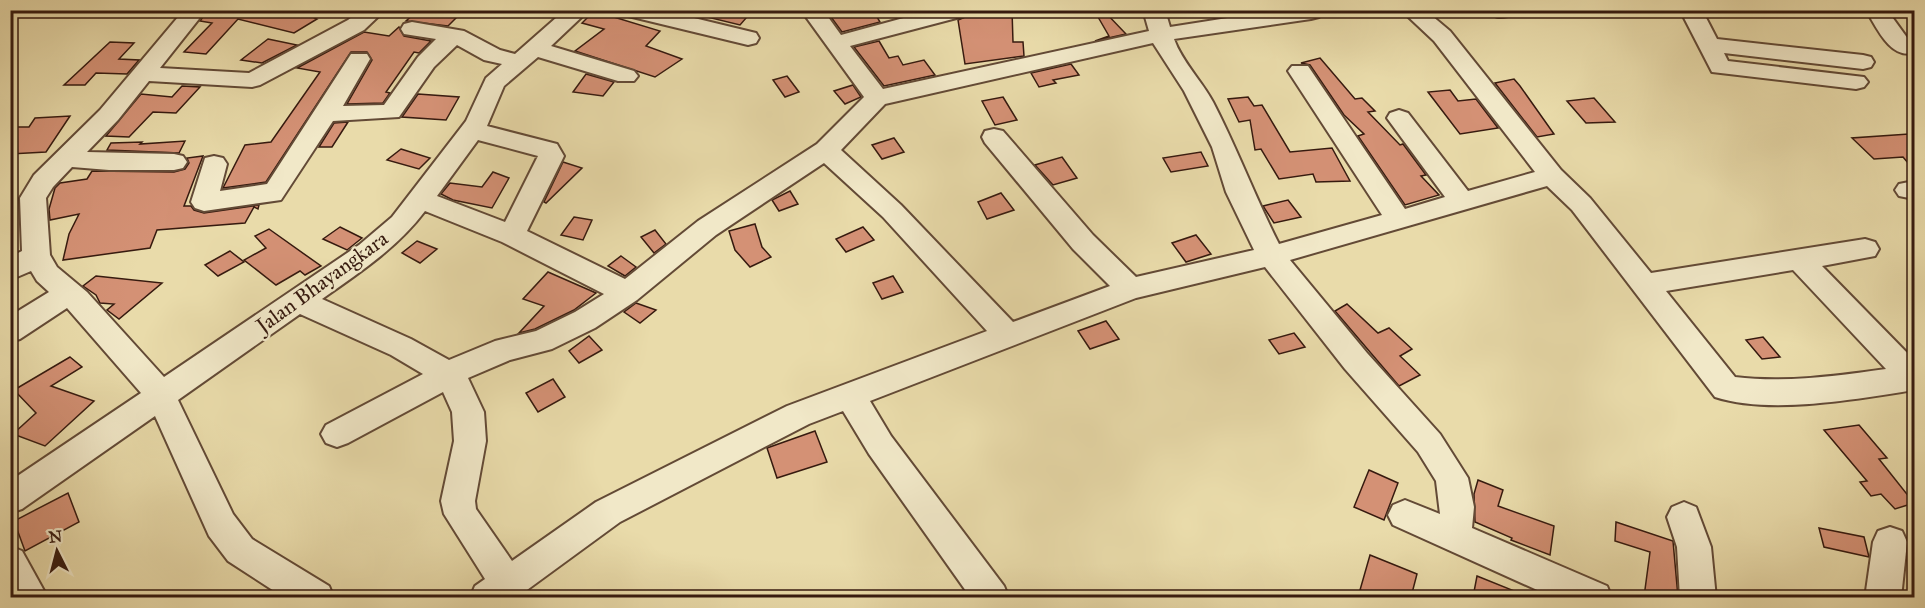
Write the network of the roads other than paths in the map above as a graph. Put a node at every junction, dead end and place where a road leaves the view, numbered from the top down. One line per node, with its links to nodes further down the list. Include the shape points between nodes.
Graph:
1 (196, 10): 22 (street)
2 (375, 10): 22 (street, via 278,69 252,80)
3 (632, 10): 15 (street)
4 (811, 10): 16 (street)
5 (960, 10): 16 (street)
6 (1154, 10): 13 (street)
7 (1411, 10): 33 (street, via 1442,36)
8 (1690, 10): 17 (street)
9 (1875, 10): 18 (street, via 1900,44)
10 (574, 12): 19 (street, Jalan Bhayangkara)
11 (1311, 12): 13 (street)
12 (412, 29): 14 (street)
13 (1160, 35): 24 (street); 41 (street, via 1189,78 1224,147 1239,192)
14 (456, 36): 19 (street, via 492,55); 25 (street, via 424,62 391,112)
15 (748, 38)
16 (837, 43): 24 (street)
17 (1709, 45): 17 (street, via 1725,77 1859,72)
18 (1914, 46)
19 (525, 55): 23 (street); 27 (street, Jalan Bhayangkara, via 494,83)
20 (359, 59): 25 (street)
21 (1300, 71): 37 (street)
22 (142, 74): 30 (street, via 109,115)
23 (626, 76)
24 (877, 98): 29 (street)
25 (326, 114): 32 (street, via 279,189 272,194 204,202)
26 (1398, 117): 36 (street)
27 (473, 131): 35 (street, Jalan Bhayangkara); 38 (street, via 539,147 551,156)
28 (994, 137): 45 (street, via 1083,242)
29 (826, 150): 47 (street, via 707,228); 50 (street, via 892,211)
30 (66, 158): 31 (street); 34 (street)
31 (174, 162)
32 (214, 164)
33 (1552, 176): 36 (street); 44 (street, via 1581,204)
34 (22, 200): 40 (street)
35 (422, 200): 38 (street); 48 (street, Jalan Bhayangkara, via 369,252)
36 (1462, 201): 37 (street)
37 (1398, 219): 41 (street)
38 (512, 235): 47 (street)
39 (1864, 249): 42 (street)
40 (36, 256): 43 (street); 46 (street, via 47,274)
41 (1271, 256): 45 (street); 59 (street, via 1429,443 1452,478 1457,507)
42 (1799, 259): 44 (street); 52 (street)
43 (10, 270)
44 (1646, 284): 52 (street, via 1726,388 1756,392 1820,390)
45 (1131, 289): 50 (street)
46 (69, 293): 49 (street); 53 (street)
47 (627, 293): 51 (street, via 552,337 490,354)
48 (299, 301): 51 (street, via 401,347); 53 (street, Jalan Bhayangkara)
49 (10, 331)
50 (1007, 334): 54 (street)
51 (452, 375): 55 (street); 62 (street, via 468,412 470,441 458,501)
52 (1913, 378)
53 (160, 394): 56 (street, Jalan Bhayangkara); 64 (street, via 222,525 240,550)
54 (849, 395): 62 (street, via 798,415 608,512); 65 (street, via 880,445)
55 (337, 434)
56 (10, 499)
57 (1405, 515): 59 (street)
58 (1684, 517): 67 (street, via 1694,547)
59 (1454, 536): 66 (street)
60 (1890, 542): 68 (street)
61 (10, 562): 63 (street)
62 (496, 590)
63 (31, 597)
64 (317, 597)
65 (992, 597)
66 (1595, 597)
67 (1698, 597)
68 (1883, 597)

